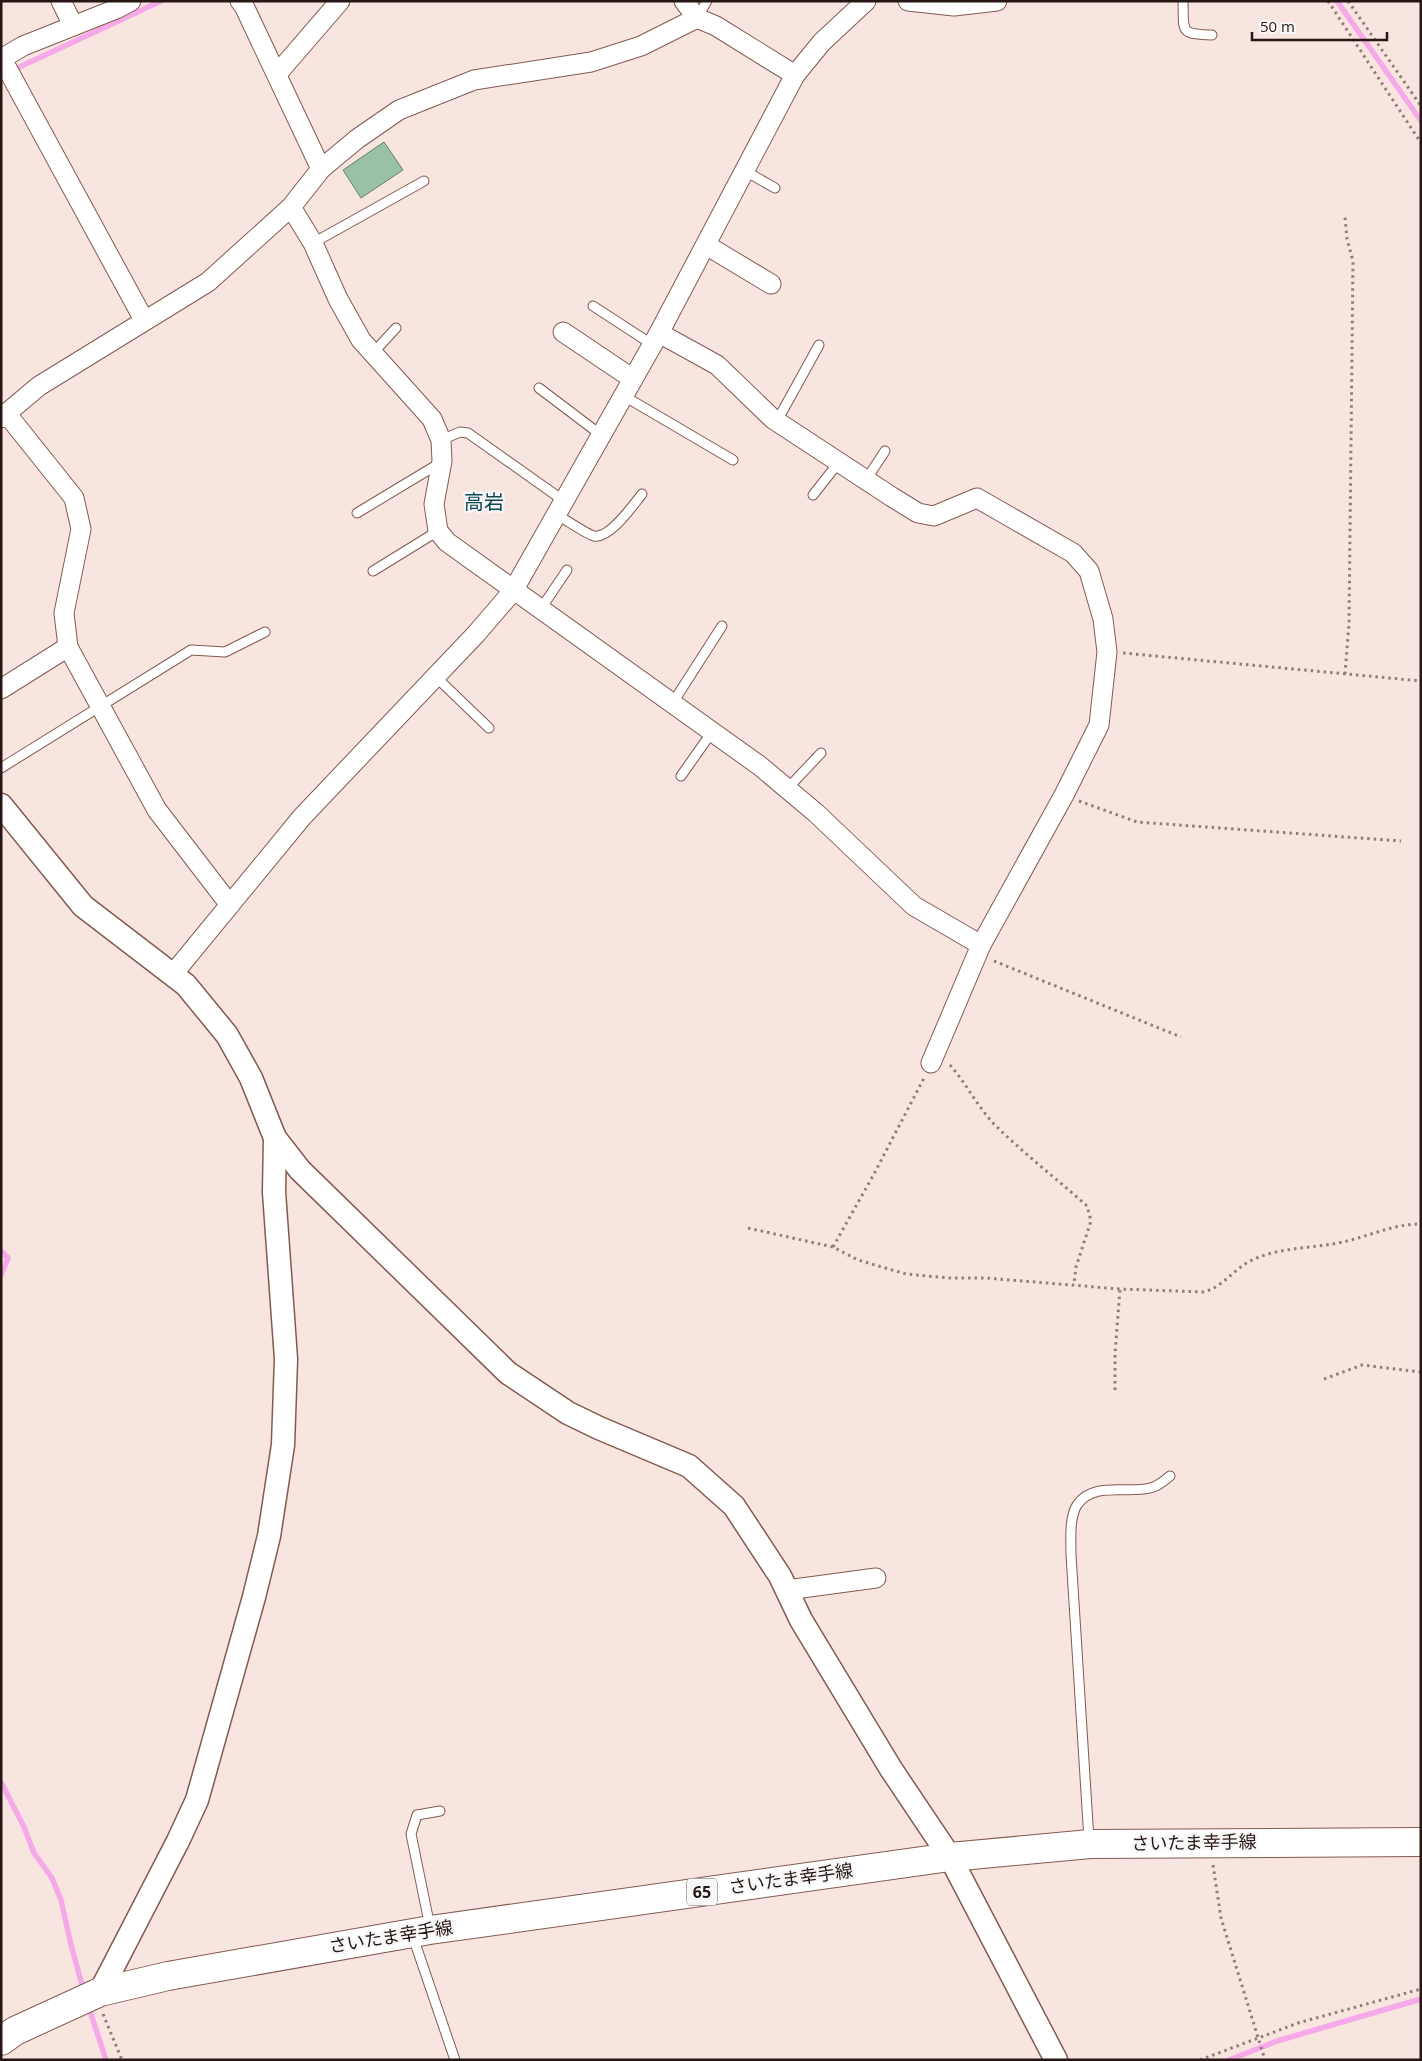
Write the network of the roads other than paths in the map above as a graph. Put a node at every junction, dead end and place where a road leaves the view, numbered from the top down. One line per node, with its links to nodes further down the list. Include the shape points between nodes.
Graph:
1 (61, 1): 12 (street)
2 (131, 1): 12 (street)
3 (240, 1): 15 (street)
4 (340, 1): 15 (street)
5 (684, 1): 11 (street)
6 (707, 1): 11 (lane)
7 (908, 1): 8 (street, via 954,6)
8 (997, 1)
9 (1183, 1): 13 (lane, via 1187,32)
10 (861, 3): 16 (street)
11 (697, 18): 16 (street, via 716,26); 17 (street, via 641,46 591,62 474,80 399,110)
12 (72, 25): 14 (street, via 23,46)
13 (1212, 35)
14 (2, 59): 26 (street)
15 (277, 74): 17 (street)
16 (795, 75): 18 (street)
17 (321, 169): 21 (street)
18 (745, 171): 20 (lane); 23 (street)
19 (424, 182): 22 (lane)
20 (775, 188)
21 (291, 207): 22 (street); 26 (street, via 208,282)
22 (313, 243): 31 (street, via 338,299)
23 (706, 245): 24 (street); 29 (street)
24 (771, 284)
25 (593, 306): 29 (lane)
26 (144, 320): 35 (street, via 39,386)
27 (396, 328): 31 (lane)
28 (563, 332): 32 (street)
29 (656, 339): 32 (street); 36 (street, via 717,365)
30 (819, 345): 36 (lane)
31 (372, 352): 38 (street, via 432,419)
32 (633, 379): 34 (street)
33 (539, 388): 37 (lane)
34 (624, 396): 37 (street); 40 (lane)
35 (4, 415): 55 (street, via 74,498 81,529 64,613)
36 (778, 421): 42 (street)
37 (602, 435): 46 (street)
38 (441, 440): 41 (street); 46 (lane, via 460,432 468,433)
39 (885, 450): 43 (lane)
40 (733, 460)
41 (442, 462): 47 (lane); 48 (street, via 434,504)
42 (839, 462): 43 (street); 45 (lane)
43 (866, 480): 68 (street, via 918,513 934,516 978,498 1073,553 1088,571 1103,619 1107,652 1099,725)
44 (642, 494): 46 (lane, via 616,526 603,535 594,536)
45 (813, 495)
46 (560, 508): 51 (street)
47 (357, 513)
48 (438, 531): 50 (lane); 51 (street, via 447,542)
49 (567, 570): 52 (lane)
50 (373, 571)
51 (513, 591): 52 (street); 56 (street)
52 (540, 610): 58 (street)
53 (722, 626): 58 (lane)
54 (265, 632): 59 (lane, via 226,652 191,650)
55 (68, 647): 57 (street); 59 (street)
56 (436, 677): 60 (lane); 67 (street, via 302,817)
57 (1, 690)
58 (672, 704): 61 (street)
59 (99, 706): 63 (lane); 67 (street, via 157,810)
60 (489, 728)
61 (712, 732): 64 (lane); 65 (street)
62 (821, 753): 65 (lane)
63 (1, 768)
64 (681, 776)
65 (787, 789): 68 (street, via 914,906)
66 (1, 805): 69 (street, via 83,906)
67 (230, 905): 69 (street)
68 (979, 950): 70 (street)
69 (173, 974): 71 (street, via 227,1035 251,1078)
70 (934, 1056)
71 (275, 1138): 74 (street, via 300,1170 508,1373 568,1413 689,1466 710,1482 734,1506); 80 (street, via 274,1192 286,1359 283,1445 269,1536 196,1800)
72 (1170, 1476): 77 (lane, via 1150,1488 1109,1489 1090,1495 1077,1505 1073,1518 1071,1555)
73 (876, 1578): 74 (street)
74 (786, 1590): 78 (street, via 891,1769)
75 (440, 1811): 79 (lane, via 417,1815 410,1834)
76 (1421, 1842): 77 (main road, さいたま幸手線 / 65)
77 (1090, 1844): 78 (main road, さいたま幸手線 / 65)
78 (950, 1857): 79 (main road, さいたま幸手線 / 65); 83 (street)
79 (421, 1931): 80 (main road, さいたま幸手線 / 65, via 168,1976); 82 (lane)
80 (100, 1992): 81 (main road, さいたま幸手線 / 65, via 15,2031)
81 (1, 2041)
82 (455, 2060)
83 (1056, 2060)

